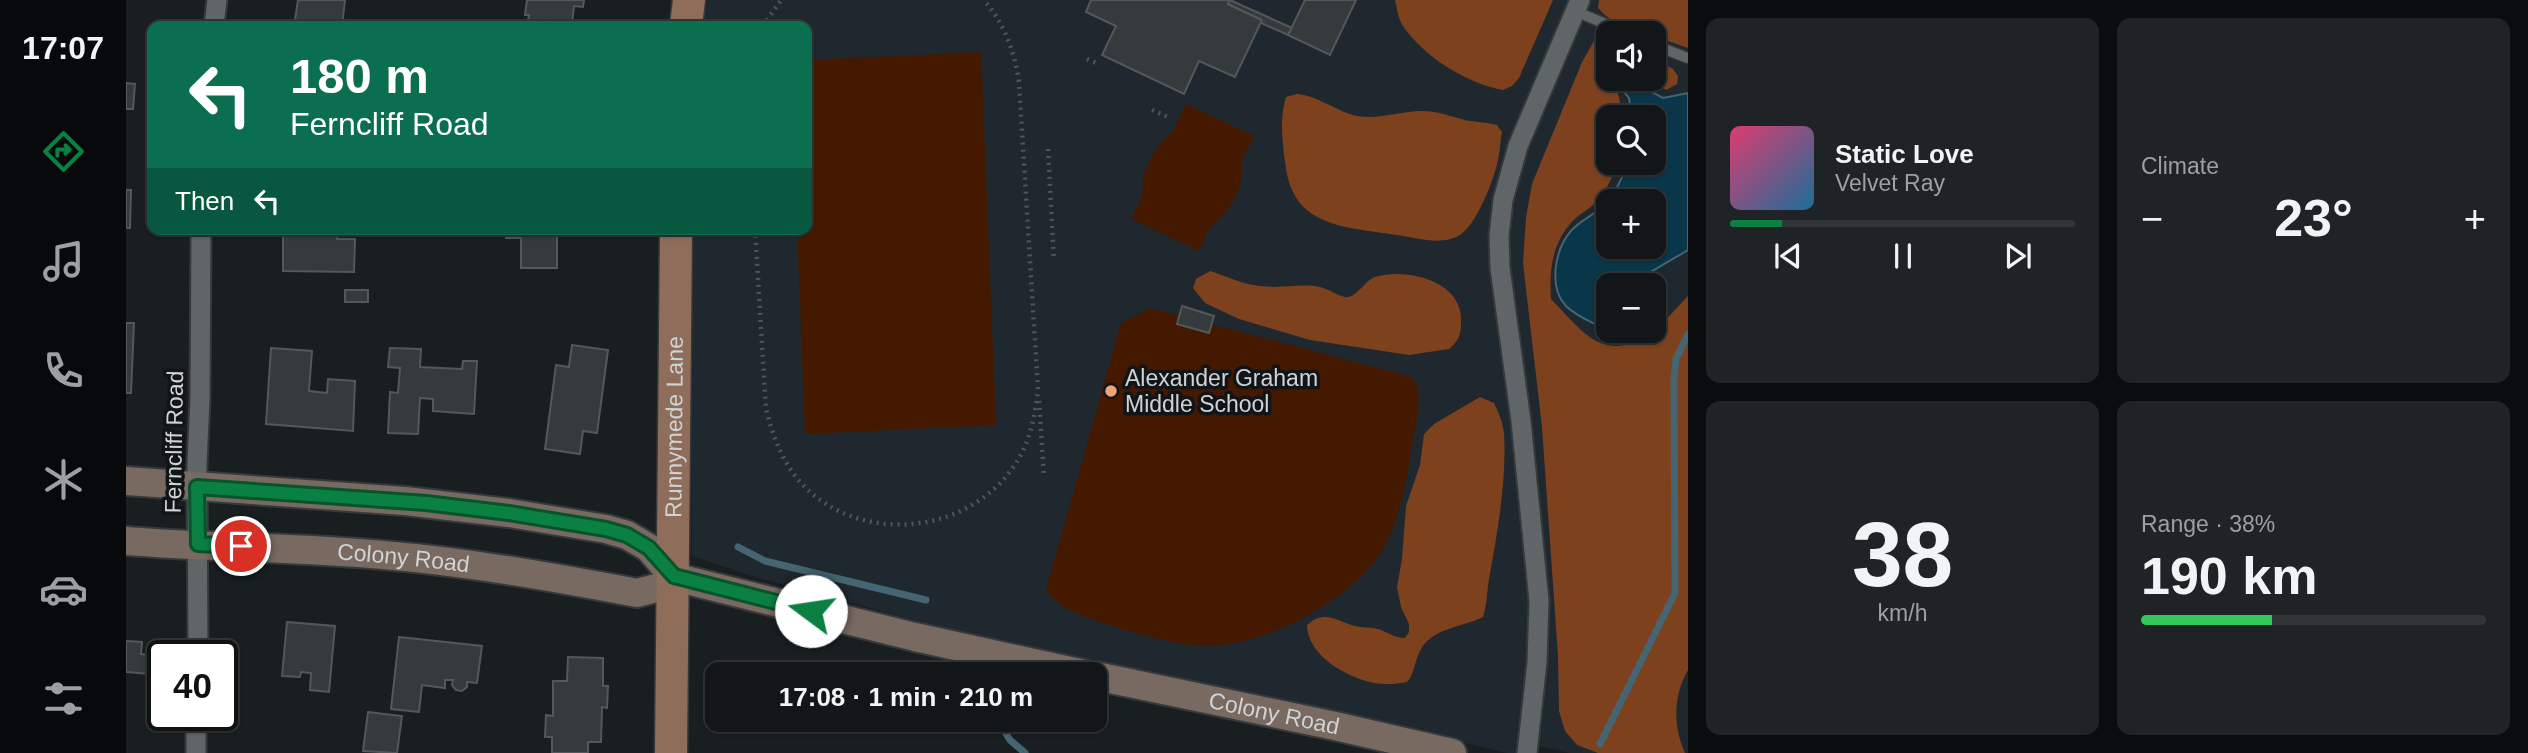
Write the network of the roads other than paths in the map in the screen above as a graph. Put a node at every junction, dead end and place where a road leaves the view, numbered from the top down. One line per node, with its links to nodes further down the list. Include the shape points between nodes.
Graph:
1 (217, 0): 4 (street)
2 (689, 0): 5 (main road)
3 (1577, 5): 6 (lane); 23 (street, via 1518,146 1503,200 1499,236 1538,601)
4 (215, 21)
5 (687, 21)
6 (1606, 21)
7 (1666, 50): 8 (lane)
8 (1688, 58)
9 (201, 235): 12 (street, Ferncliff Road)
10 (676, 235): 15 (main road, Runnymede Lane)
11 (126, 481): 12 (street)
12 (197, 487): 14 (street, Ferncliff Road); 15 (street, via 417,502 606,529 649,548)
13 (126, 541): 14 (street, Colony Road)
14 (198, 544): 15 (street, Colony Road, via 469,564 637,593 664,586); 16 (street, Ferncliff Road)
15 (674, 576): 17 (street); 21 (main road, Runnymede Lane)
16 (198, 640)
17 (1029, 662)
18 (1107, 678): 22 (street, Colony Road)
19 (196, 731): 20 (street)
20 (196, 753)
21 (671, 753)
22 (1452, 753)
23 (1527, 753)

